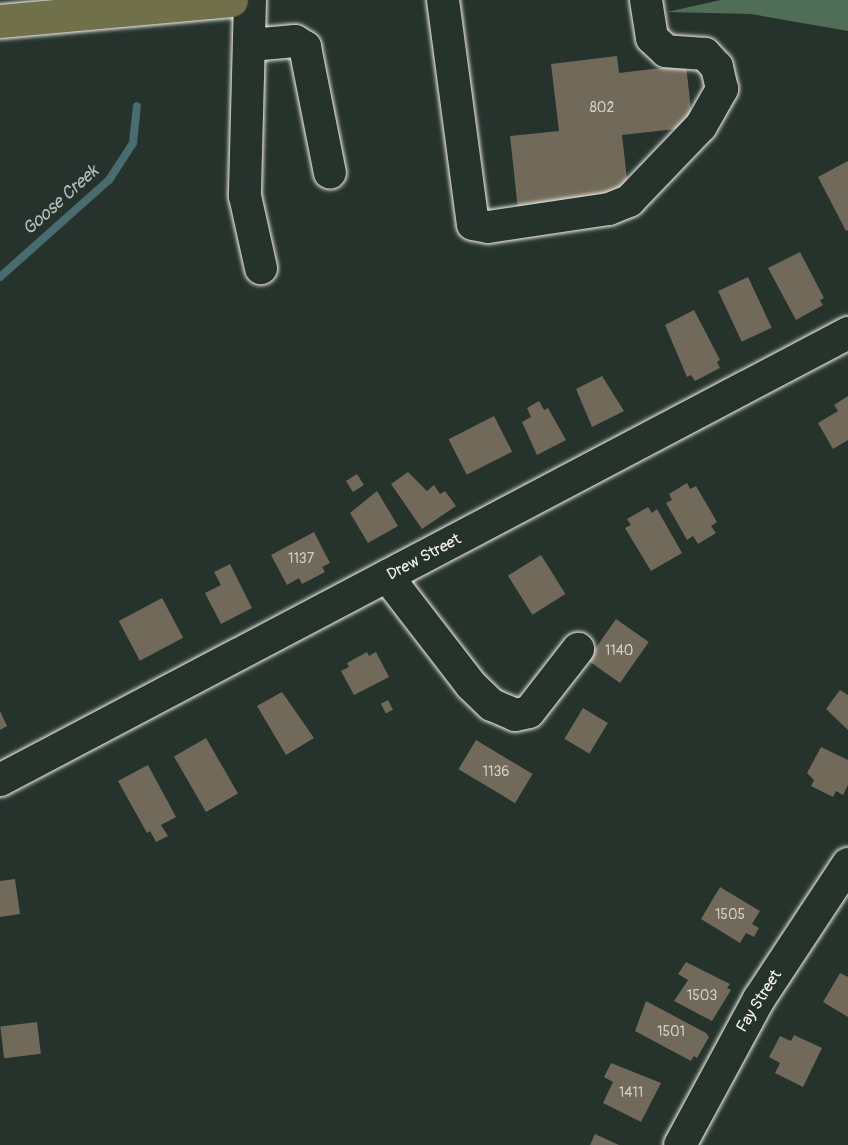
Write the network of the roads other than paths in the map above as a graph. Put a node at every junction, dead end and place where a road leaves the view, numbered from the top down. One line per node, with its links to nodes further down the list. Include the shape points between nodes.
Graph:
1 (231, 0): 5 (main road)
2 (249, 0): 6 (street)
3 (443, 0): 4 (street, via 473,224 488,227 609,208 628,201 701,126 723,88 717,67 705,54 666,51 652,38)
4 (646, 0)
5 (0, 21)
6 (251, 45): 7 (street, via 295,41 305,47); 8 (street, via 245,196)
7 (330, 173)
8 (261, 268)
9 (848, 333): 10 (street, Drew Street)
10 (387, 576): 11 (street, via 471,685 492,705 515,715 529,712); 12 (street, Drew Street)
11 (579, 650)
12 (0, 780)
13 (848, 864): 14 (street, Fay Street, via 759,999)
14 (680, 1145)

